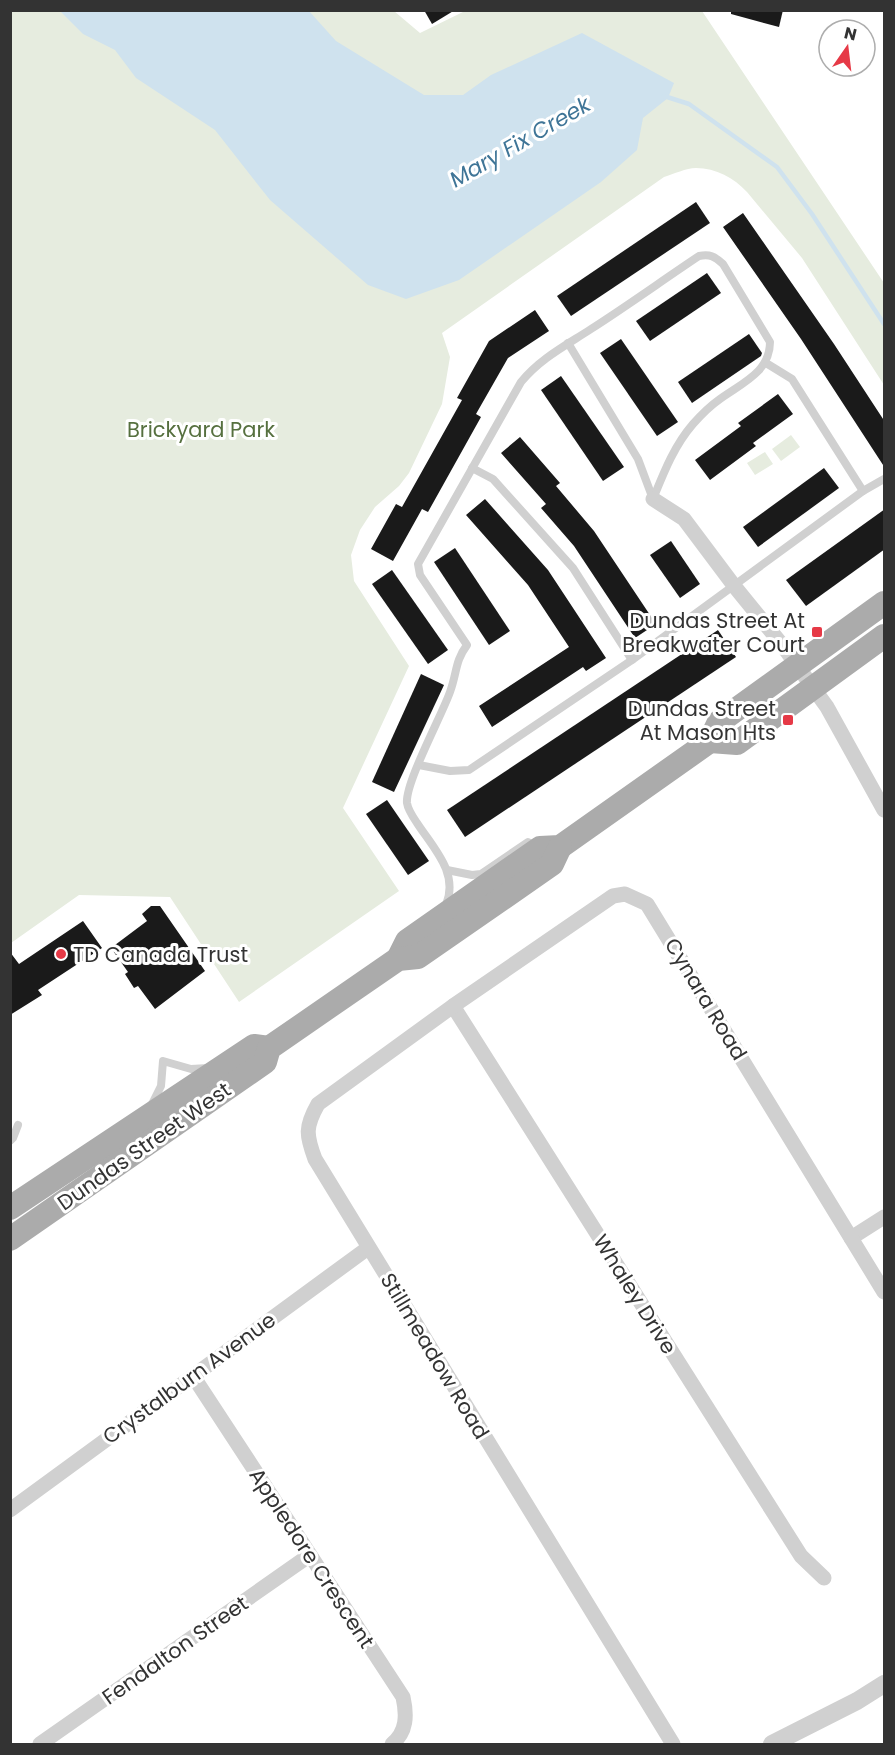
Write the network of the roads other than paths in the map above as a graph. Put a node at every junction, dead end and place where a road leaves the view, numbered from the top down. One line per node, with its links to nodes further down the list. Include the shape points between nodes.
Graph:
1 (568, 343): 2 (lane, via 699,256 708,254 723,264 770,342); 3 (lane, via 545,357 521,382); 6 (lane, via 639,459)
2 (766, 363): 5 (lane, via 792,379); 6 (lane, via 692,425 668,462)
3 (472, 468): 10 (lane, via 493,479 573,568); 14 (lane, via 418,564 420,575 467,645 459,656 452,688)
4 (885, 479): 5 (lane)
5 (863, 491): 7 (lane)
6 (653, 498): 7 (street, via 684,519)
7 (735, 587): 10 (lane); 11 (street)
8 (885, 603): 11 (main road, Dundas Street West)
9 (885, 636): 12 (main road)
10 (632, 660): 14 (lane, via 469,770)
11 (797, 666): 12 (street); 13 (main road, Dundas Street West, via 719,722)
12 (813, 688): 13 (main road, via 737,743); 15 (street)
13 (710, 741): 16 (main road, Dundas Street West)
14 (419, 765): 17 (lane, via 407,802)
15 (885, 810)
16 (550, 848): 17 (lane, via 528,842 481,874); 18 (main road, Dundas Street West); 19 (main road, Dundas Street West, via 552,864 418,957)
17 (447, 870): 18 (lane, via 450,894)
18 (435, 922): 19 (main road, Dundas Street West, via 407,941)
19 (398, 959): 21 (main road, Dundas Street West)
20 (453, 1006): 28 (street, Cynara Road, via 613,896 625,894 647,904); 30 (street, Stillmeadow Road, via 318,1104 309,1120 307,1138 315,1159); 35 (street, Whaley Drive, via 801,1556)
21 (269, 1048): 22 (main road, Dundas Street West, via 254,1046); 29 (main road, Dundas Street West, via 265,1062)
22 (221, 1068): 23 (main road, Dundas Street West); 23 (lane, via 191,1068 163,1061 160,1086)
23 (147, 1118): 26 (main road, Dundas Street West)
24 (18, 1125): 25 (lane)
25 (10, 1141)
26 (10, 1208)
27 (885, 1217): 28 (street)
28 (851, 1238): 31 (street, Cynara Road)
29 (10, 1239)
30 (368, 1248): 32 (street, Crystalburn Avenue); 39 (street, Stillmeadow Road)
31 (885, 1292)
32 (193, 1376): 33 (street, Crystalburn Avenue); 34 (street, Appledore Crescent)
33 (10, 1510)
34 (310, 1555): 37 (street, Fendalton Street); 38 (street, Appledore Crescent, via 403,1697 404,1730)
35 (824, 1578)
36 (884, 1684): 40 (street)
37 (40, 1744)
38 (392, 1744)
39 (673, 1744)
40 (772, 1744)

